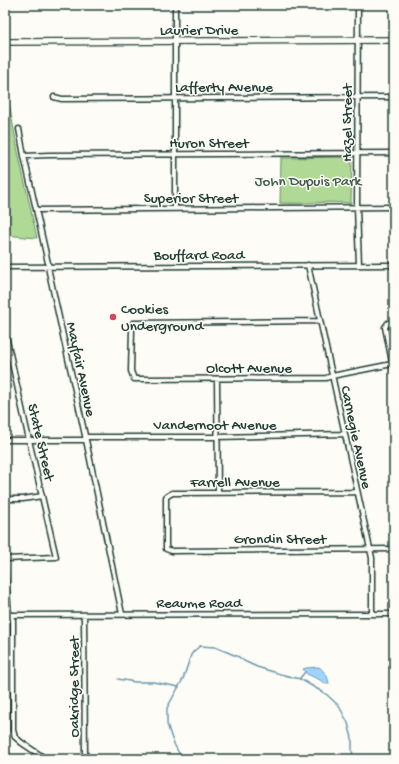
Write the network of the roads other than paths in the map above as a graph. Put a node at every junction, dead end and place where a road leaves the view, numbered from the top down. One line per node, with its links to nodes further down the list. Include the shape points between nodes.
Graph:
1 (175, 5): 5 (street)
2 (358, 5): 3 (street, Hazel Street)
3 (358, 40): 4 (street, Laurier Drive); 5 (street, Laurier Drive); 8 (street, Hazel Street)
4 (394, 40)
5 (175, 41): 6 (street, Laurier Drive); 10 (street)
6 (5, 42)
7 (54, 97): 10 (street, Lafferty Avenue)
8 (358, 97): 9 (street, Lafferty Avenue); 10 (street, Lafferty Avenue); 12 (street, Hazel Street)
9 (394, 97)
10 (175, 98): 14 (street)
11 (19, 129): 15 (street, Mayfair Avenue)
12 (358, 154): 13 (street, Huron Street); 14 (street, Huron Street); 16 (street, Hazel Street)
13 (394, 154)
14 (174, 155): 15 (street, Huron Street); 18 (street)
15 (24, 156): 19 (street, Mayfair Avenue)
16 (357, 207): 17 (street, Superior Street); 18 (street, Superior Street); 20 (street, Hazel Street)
17 (394, 207)
18 (176, 209): 19 (street, Superior Street)
19 (37, 210): 22 (street, Mayfair Avenue)
20 (359, 265): 21 (street, Bouffard Road); 23 (street, Bouffard Road)
21 (394, 265)
22 (49, 266): 23 (street, Bouffard Road); 24 (street, Bouffard Road); 34 (street, Mayfair Avenue)
23 (308, 266): 25 (street, Carnegie Avenue)
24 (5, 267)
25 (320, 321): 30 (street, Carnegie Avenue); 31 (street, Olcott Avenue, via 133,322 131,371 134,379)
26 (394, 322): 28 (street, via 388,323 385,327)
27 (5, 331): 36 (street, State Street)
28 (392, 364): 29 (street); 30 (street, Olcott Avenue)
29 (394, 372)
30 (332, 376): 31 (street, Olcott Avenue); 32 (street, Carnegie Avenue)
31 (217, 380): 33 (street)
32 (345, 434): 33 (street, Vandernoot Avenue); 38 (street, Carnegie Avenue)
33 (217, 437): 34 (street, Vandernoot Avenue); 37 (street)
34 (85, 438): 36 (street, Vandernoot Avenue); 46 (street, Mayfair Avenue)
35 (5, 440): 36 (street, Vandernoot Avenue)
36 (28, 440): 39 (street, State Street)
37 (218, 492): 38 (street, Farrell Avenue); 41 (street, Farrell Avenue, via 172,493 166,497)
38 (357, 492): 43 (street, Carnegie Avenue)
39 (42, 496): 40 (street); 44 (street, State Street, via 56,557)
40 (5, 499)
41 (166, 549): 43 (street, Grondin Street)
42 (394, 549): 43 (street, Grondin Street)
43 (370, 550): 47 (street, Carnegie Avenue)
44 (5, 559)
45 (5, 570): 49 (street)
46 (122, 614): 47 (street, Reaume Road); 50 (street, Reaume Road)
47 (372, 614): 48 (street, Reaume Road)
48 (394, 614)
49 (7, 615): 50 (street, Reaume Road); 51 (street, via 12,620 15,737)
50 (84, 615): 52 (street, Oakridge Street)
51 (46, 759)
52 (85, 759)

